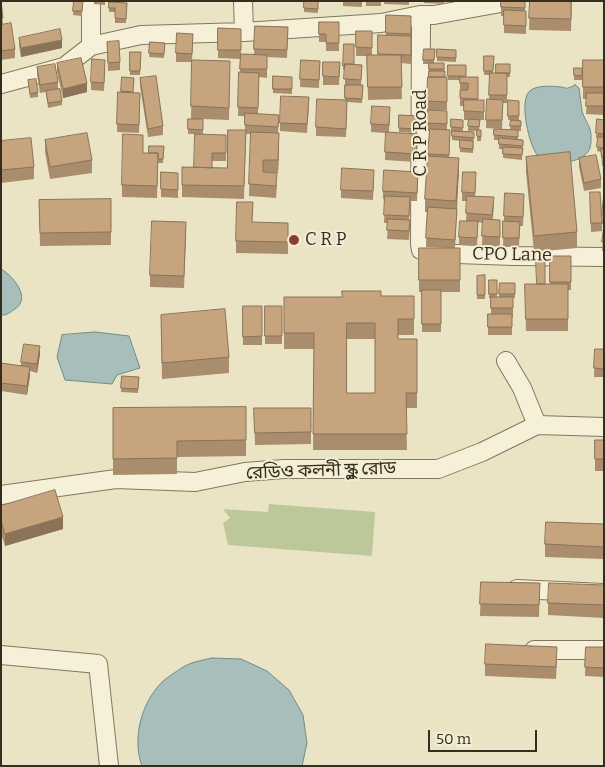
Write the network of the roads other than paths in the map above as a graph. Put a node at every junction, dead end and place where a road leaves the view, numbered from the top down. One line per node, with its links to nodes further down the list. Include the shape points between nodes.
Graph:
1 (91, 1): 6 (street)
2 (243, 1): 5 (street)
3 (512, 1): 4 (street)
4 (420, 15): 5 (street, via 381,23); 8 (street, C R P Road)
5 (244, 32): 6 (street, via 141,35)
6 (91, 46): 7 (street, via 64,67)
7 (1, 84)
8 (421, 250): 9 (street, CPO Lane)
9 (604, 257)
10 (506, 361): 11 (street, via 522,388)
11 (537, 426): 12 (street, রেডিও কলনী স্কুল রোড); 13 (street, রেডিও কলনী স্কুল রোড, via 438,469 284,469 245,472 194,482 116,479)
12 (604, 427)
13 (1, 495)
14 (499, 588): 15 (street)
15 (604, 593)
16 (520, 650): 17 (street)
17 (604, 650)
18 (1, 655): 19 (street, via 98,664)
19 (110, 766)

